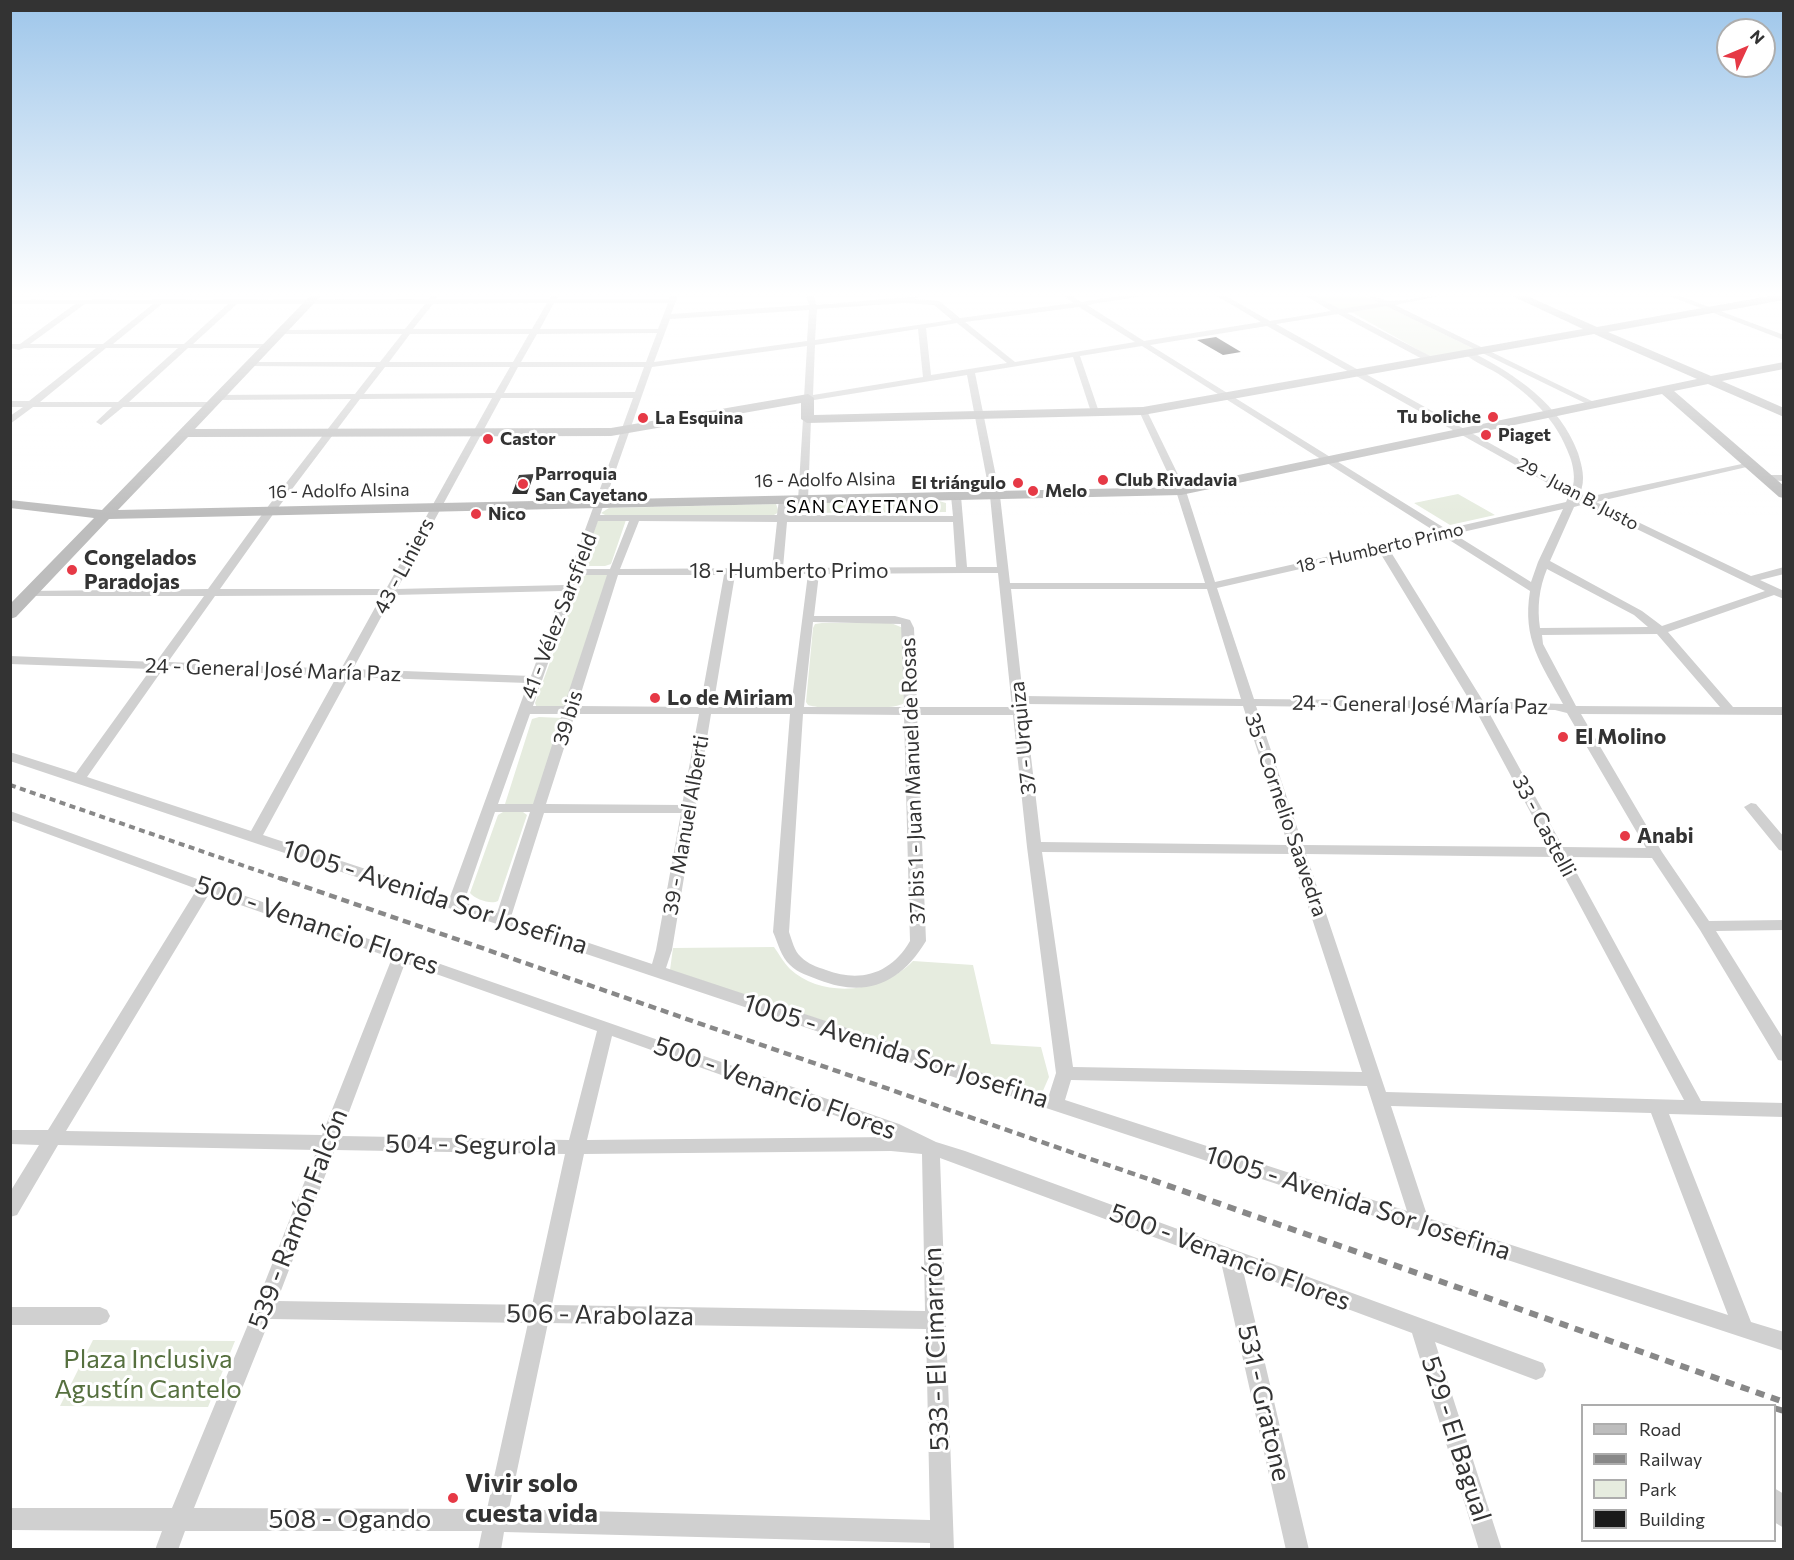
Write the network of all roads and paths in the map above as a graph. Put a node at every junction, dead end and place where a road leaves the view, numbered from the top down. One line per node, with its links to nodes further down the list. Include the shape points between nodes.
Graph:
1 (75, 369): 30 (street)
2 (160, 369): 32 (street)
3 (246, 369): 28 (street)
4 (378, 369): 26 (street)
5 (515, 369): 23 (street, 43 - Liniers)
6 (648, 369): 24 (street, 41 - Vélez Sarsfield)
7 (810, 369): 27 (street)
8 (926, 369): 20 (street)
9 (988, 369): 18 (street)
10 (1081, 369): 35 (street)
11 (1182, 369): 25 (street)
12 (1350, 369): 19 (street, 29 - Juan B. Justo)
13 (1382, 369): 19 (street)
14 (1495, 369): 36 (street)
15 (1520, 369): 31 (street)
16 (1688, 369): 21 (street)
17 (1766, 369): 21 (street, 16 - Adolfo Alsina)
18 (971, 372): 20 (street); 37 (street, 37 - Urquiza)
19 (1358, 373): 25 (street); 42 (street, 29 - Juan B. Justo)
20 (927, 378): 27 (street)
21 (1714, 380): 22 (street, 16 - Adolfo Alsina); 34 (street)
22 (1665, 390): 31 (street, 16 - Adolfo Alsina); 47 (street)
23 (499, 395): 24 (street); 26 (street); 43 (street, 43 - Liniers)
24 (638, 395): 41 (street, 41 - Vélez Sarsfield)
25 (1224, 396): 33 (street); 46 (street)
26 (356, 397): 28 (street); 45 (street)
27 (808, 398): 38 (street); 41 (street)
28 (215, 401): 32 (street); 44 (street)
29 (10, 404): 30 (street)
30 (33, 404): 32 (street); 39 (street)
31 (1594, 404): 36 (street, 16 - Adolfo Alsina)
32 (121, 405): 40 (street)
33 (1143, 411): 35 (street); 50 (street, 35 - Cornelio Saavedra)
34 (1784, 411)
35 (1095, 412): 37 (street)
36 (1551, 413): 42 (street, 16 - Adolfo Alsina); 54 (street, via 1566,432 1579,469 1579,484)
37 (980, 414): 38 (street); 53 (street, 37 - Urquiza)
38 (807, 419): 56 (street)
39 (10, 421)
40 (101, 422)
41 (628, 428): 43 (street, via 611,432); 60 (street, 41 - Vélez Sarsfield)
42 (1462, 431): 46 (street, 16 - Adolfo Alsina); 54 (street, 29 - Juan B. Justo)
43 (477, 432): 45 (street); 59 (street, 43 - Liniers)
44 (184, 433): 45 (street); 62 (street)
45 (329, 433): 61 (street)
46 (1326, 459): 50 (street, 16 - Adolfo Alsina); 66 (street)
47 (1748, 464): 48 (street); 57 (street, 18 - Humberto Primo)
48 (1766, 478): 49 (street); 51 (street)
49 (1784, 478)
50 (1181, 491): 53 (street, 16 - Adolfo Alsina); 79 (street, 35 - Cornelio Saavedra)
51 (1784, 494)
52 (956, 496): 53 (street, 16 - Adolfo Alsina); 56 (street, 16 - Adolfo Alsina); 65 (street)
53 (995, 496): 69 (street, 37 - Urquiza)
54 (1571, 499): 57 (street, 18 - Humberto Primo); 66 (street, 18 - Humberto Primo); 68 (street)
55 (784, 500): 56 (street, 16 - Adolfo Alsina); 60 (street, 16 - Adolfo Alsina); 63 (street)
56 (803, 500)
57 (1587, 501): 77 (street, 29 - Juan B. Justo)
58 (10, 504): 62 (street, 16 - Adolfo Alsina)
59 (436, 508): 60 (street, 16 - Adolfo Alsina); 61 (street, 16 - Adolfo Alsina); 82 (street, 43 - Liniers)
60 (598, 511): 64 (street); 76 (street, 41 - Vélez Sarsfield)
61 (270, 512): 62 (street, 16 - Adolfo Alsina); 84 (street)
62 (106, 515): 83 (street)
63 (782, 517): 64 (street); 65 (street); 73 (street)
64 (635, 518): 71 (street, 39 bis)
65 (959, 519): 75 (street)
66 (1444, 533): 67 (street, 18 - Humberto Primo); 81 (street)
67 (1383, 548): 79 (street, 18 - Humberto Primo); 95 (street, 33 - Castelli)
68 (1543, 562): 81 (street); 88 (street, via 1638,613)
69 (1004, 570): 75 (street, 18 - Humberto Primo); 78 (street, 37 - Urquiza)
70 (1784, 570): 77 (street)
71 (614, 571): 72 (street, 18 - Humberto Primo); 76 (street, 18 - Humberto Primo); 102 (street, 39 bis)
72 (730, 571): 73 (street, 18 - Humberto Primo); 103 (street, 39 - Manuel Alberti)
73 (777, 571): 74 (street, 18 - Humberto Primo)
74 (814, 571): 75 (street, 18 - Humberto Primo); 87 (street, 37 bis 1 - Juan Manuel de Rosas)
75 (962, 571)
76 (575, 572): 80 (street, 41 - Vélez Sarsfield)
77 (1750, 580): 85 (street, 29 - Juan B. Justo)
78 (1007, 586): 79 (street, 18 - Humberto Primo); 96 (street, 37 - Urquiza)
79 (1210, 586): 94 (street, 35 - Cornelio Saavedra)
80 (568, 588): 82 (street); 93 (street, 41 - Vélez Sarsfield)
81 (1534, 590): 89 (street)
82 (391, 592): 84 (street); 92 (street, 43 - Liniers)
83 (31, 593): 84 (street); 86 (street)
84 (214, 593): 91 (street)
85 (1778, 594): 88 (street)
86 (10, 614)
87 (808, 619): 98 (street, 37 bis 1 - Juan Manuel de Rosas); 99 (street, 37 bis 1 - Juan Manuel de Rosas, via 906,622)
88 (1660, 630): 89 (street); 101 (street)
89 (1535, 632): 100 (street)
90 (10, 660): 91 (street, 24 - General José María Paz)
91 (161, 666): 92 (street, 24 - General José María Paz); 106 (street)
92 (346, 673): 93 (street, 24 - General José María Paz); 112 (street, 43 - Liniers)
93 (535, 680): 97 (street, 41 - Vélez Sarsfield)
94 (1248, 701): 95 (street, 24 - General José María Paz); 96 (street, 24 - General José María Paz); 115 (street, 35 - Cornelio Saavedra)
95 (1479, 705): 100 (street, 24 - General José María Paz, via 1555,706); 116 (street, 33 - Castelli)
96 (1020, 706): 99 (street, 24 - General José María Paz); 113 (street, 37 - Urquiza)
97 (524, 710): 102 (street, 24 - General José María Paz); 108 (street, 41 - Vélez Sarsfield)
98 (797, 710): 99 (street, 24 - General José María Paz); 99 (street, 37 bis 1 - Juan Manuel de Rosas, via 781,932 794,960 807,970 855,984 899,966 912,954 918,941); 103 (street, 24 - General José María Paz)
99 (911, 710)
100 (1572, 710): 101 (street, 24 - General José María Paz); 117 (street)
101 (1729, 710): 104 (street, 24 - General José María Paz)
102 (570, 711): 103 (street, 24 - General José María Paz); 110 (street, 39 bis)
103 (705, 711): 109 (street, 39 - Manuel Alberti)
104 (1784, 711)
105 (10, 756): 106 (street, 1005 - Avenida Sor Josefina)
106 (79, 778): 112 (street, 1005 - Avenida Sor Josefina)
107 (1751, 807): 114 (street)
108 (491, 808): 110 (street); 119 (street, 41 - Vélez Sarsfield)
109 (690, 809): 110 (street); 124 (street, 39 - Manuel Alberti)
110 (539, 810): 120 (street, 39 bis)
111 (10, 814): 118 (street, 500 - Venancio Flores)
112 (255, 837): 119 (street, 1005 - Avenida Sor Josefina)
113 (1034, 847): 115 (street); 127 (street, 37 - Urquiza)
114 (1784, 847)
115 (1298, 849): 116 (street); 128 (street, 35 - Cornelio Saavedra)
116 (1558, 851): 117 (street); 132 (street, 33 - Castelli)
117 (1656, 853): 122 (street)
118 (206, 887): 123 (street, 500 - Venancio Flores); 135 (street)
119 (456, 902): 120 (street, 1005 - Avenida Sor Josefina)
120 (503, 918): 124 (street, 1005 - Avenida Sor Josefina)
121 (1784, 925): 122 (street)
122 (1705, 926): 126 (street)
123 (401, 954): 125 (street, 500 - Venancio Flores); 136 (street, 539 - Ramón Falcón)
124 (657, 971): 130 (street, 1005 - Avenida Sor Josefina)
125 (606, 1027): 137 (street); 138 (street, 500 - Venancio Flores, via 893,1128)
126 (1784, 1055)
127 (1065, 1072): 128 (street); 130 (street, 37 - Urquiza)
128 (1373, 1079): 129 (street, 35 - Cornelio Saavedra)
129 (1380, 1099): 131 (street); 140 (street, 35 - Cornelio Saavedra)
130 (1055, 1104): 140 (street, 1005 - Avenida Sor Josefina)
131 (1658, 1108): 132 (street); 148 (street)
132 (1697, 1109): 133 (street)
133 (1784, 1110)
134 (10, 1137): 135 (street, 504 - Segurola)
135 (52, 1137): 136 (street, 504 - Segurola); 139 (street)
136 (327, 1142): 137 (street, 504 - Segurola); 142 (street, 539 - Ramón Falcón)
137 (576, 1147): 138 (street, 504 - Segurola, via 891,1144); 143 (street)
138 (931, 1148): 141 (street, 500 - Venancio Flores); 146 (street, 533 - El Cimarrón)
139 (10, 1209)
140 (1421, 1224): 148 (street, 1005 - Avenida Sor Josefina)
141 (1230, 1257): 147 (street, 500 - Venancio Flores); 159 (street, 531 - Gratone)
142 (264, 1310): 143 (street, 506 - Arabolaza); 153 (street, 539 - Ramón Falcón)
143 (539, 1314): 146 (street, 506 - Arabolaza); 155 (street)
144 (10, 1316): 145 (street)
145 (100, 1316)
146 (936, 1320): 156 (street, 533 - El Cimarrón)
147 (1421, 1329): 150 (street, 500 - Venancio Flores); 160 (street, 529 - El Bagual)
148 (1744, 1329): 149 (street, 1005 - Avenida Sor Josefina)
149 (1784, 1342)
150 (1536, 1370)
151 (1776, 1503): 152 (street)
152 (1784, 1517)
153 (178, 1518): 154 (street, 508 - Ogando); 155 (street, 508 - Ogando); 157 (street, 539 - Ramón Falcón)
154 (10, 1519)
155 (496, 1520): 156 (street, 508 - Ogando); 158 (street)
156 (942, 1541)
157 (166, 1550)
158 (489, 1550)
159 (1298, 1550)
160 (1491, 1550)

